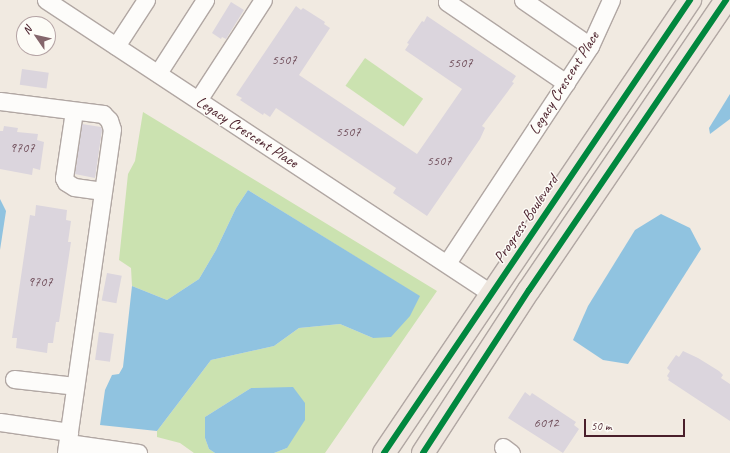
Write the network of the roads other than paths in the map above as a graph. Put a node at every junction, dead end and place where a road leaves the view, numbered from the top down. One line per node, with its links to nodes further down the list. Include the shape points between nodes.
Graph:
1 (46, 0): 11 (street, Legacy Crescent Place)
2 (146, 0): 11 (street)
3 (205, 0): 13 (street)
4 (263, 0): 15 (street)
5 (448, 0): 14 (street, via 447,2)
6 (523, 0): 12 (street)
7 (611, 0): 12 (street, Legacy Crescent Place)
8 (690, 0): 22 (main road, Progress Boulevard)
9 (699, 0): 18 (main road, via 679,30 667,59 632,110 628,127)
10 (726, 0): 18 (main road)
11 (116, 46): 13 (street, Legacy Crescent Place)
12 (590, 46): 14 (street, Legacy Crescent Place)
13 (158, 73): 15 (street, Legacy Crescent Place)
14 (566, 83): 20 (street, Legacy Crescent Place)
15 (198, 100): 20 (street, Legacy Crescent Place)
16 (0, 101): 17 (street)
17 (74, 111): 19 (street, via 102,114 109,120 112,129); 19 (street, via 64,178 74,187)
18 (629, 142): 21 (main road)
19 (103, 191): 24 (street)
20 (447, 263): 22 (street, Legacy Crescent Place)
21 (529, 290): 22 (main road, via 514,296); 29 (main road)
22 (492, 294): 28 (main road, Progress Boulevard)
23 (14, 379): 24 (street)
24 (75, 386): 26 (street)
25 (0, 422): 26 (street)
26 (68, 442): 27 (street)
27 (138, 453)
28 (384, 453)
29 (422, 453)

